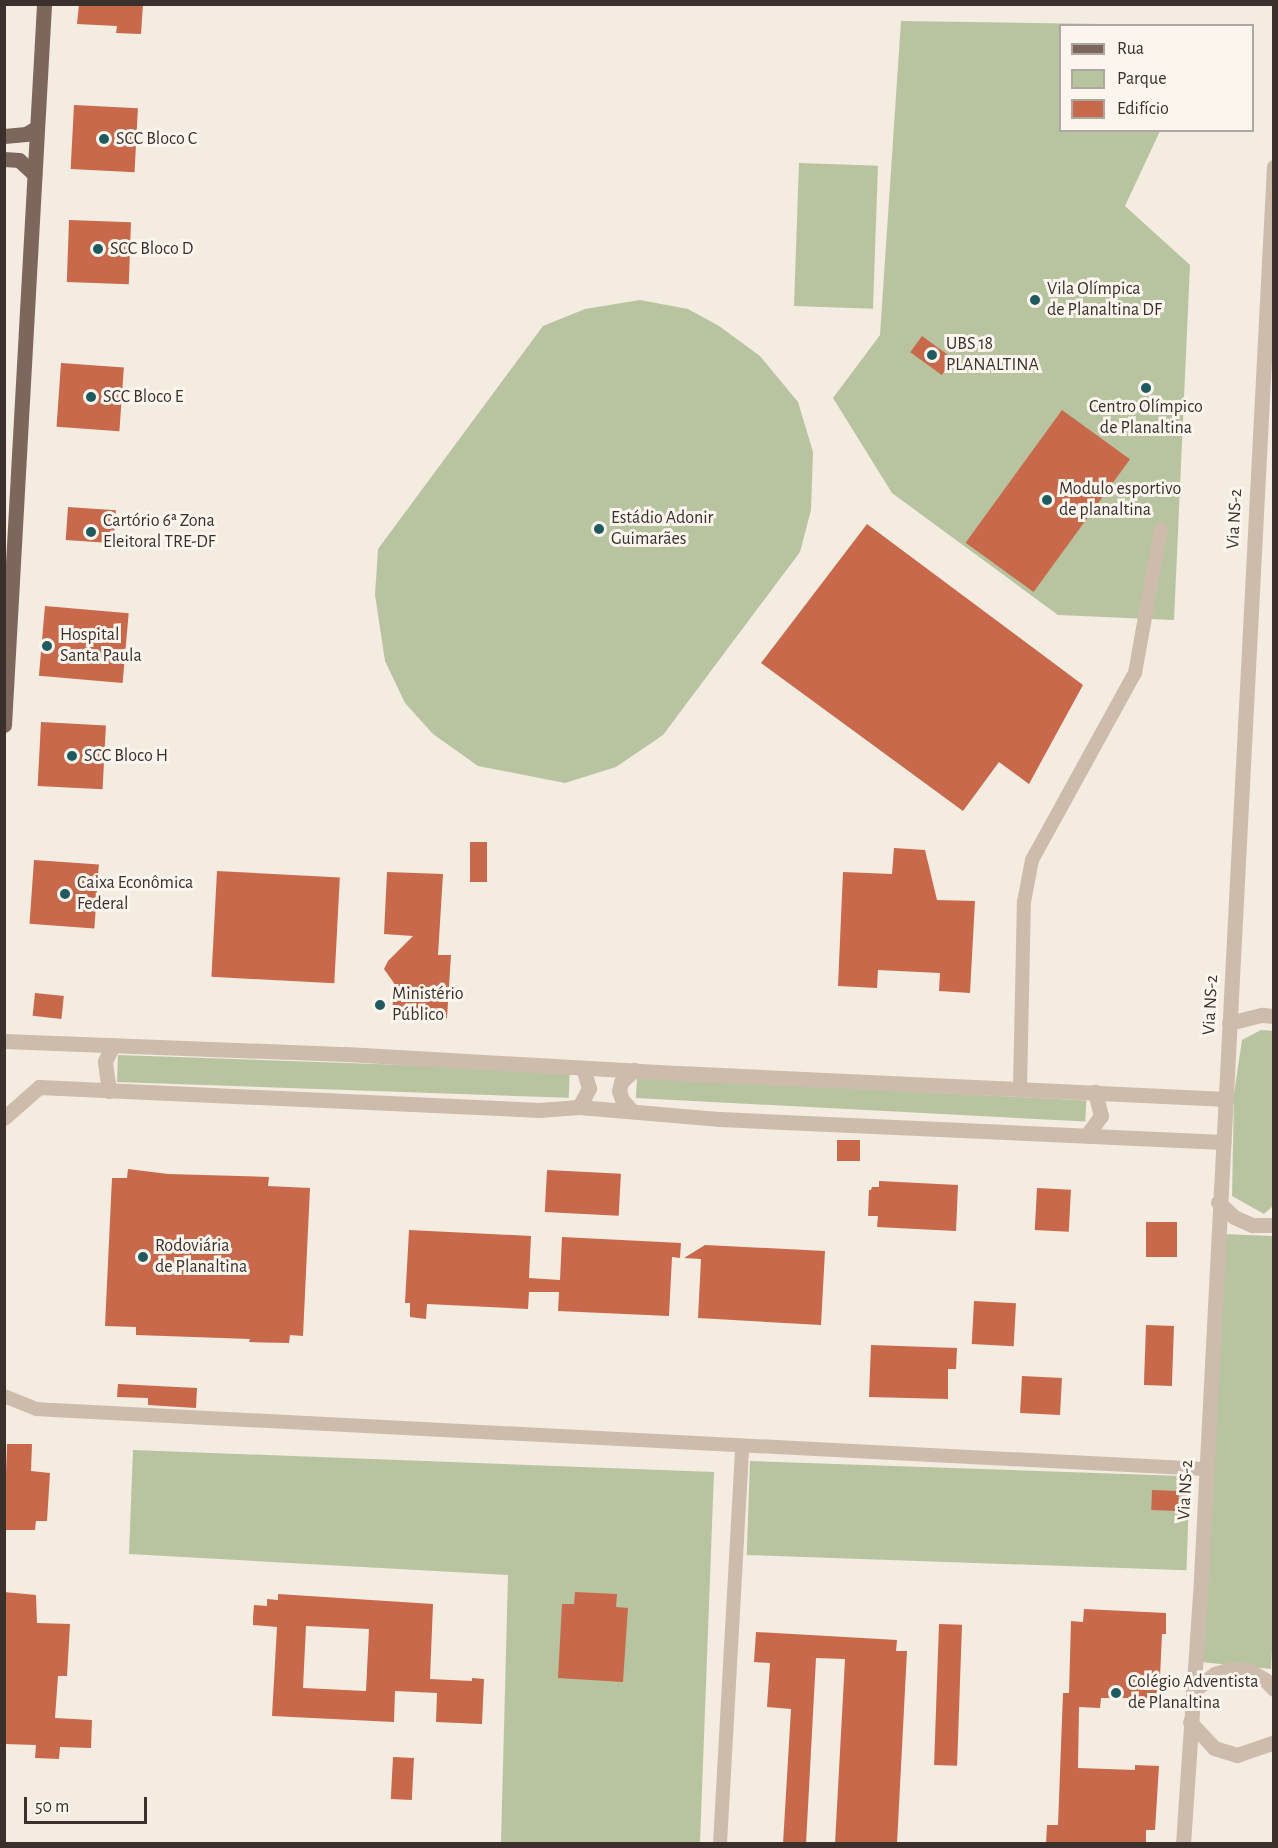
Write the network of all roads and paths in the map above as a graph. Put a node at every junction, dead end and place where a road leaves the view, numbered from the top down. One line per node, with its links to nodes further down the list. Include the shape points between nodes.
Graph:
1 (44, 4): 2 (main road)
2 (36, 128): 3 (main road, via 26,134); 6 (main road)
3 (4, 136)
4 (4, 159): 6 (main road, via 19,160)
5 (1274, 168): 7 (street, Via NS-2)
6 (34, 174): 10 (main road)
7 (1273, 175): 8 (street, Via NS-2)
8 (1268, 395): 12 (street, Via NS-2)
9 (1161, 529): 17 (street, via 1135,673 1032,860 1024,902)
10 (4, 725)
11 (1274, 1016): 12 (street)
12 (1229, 1023): 20 (street, Via NS-2)
13 (4, 1041): 14 (street)
14 (112, 1047): 15 (street, via 346,1054); 18 (street, via 105,1061)
15 (583, 1068): 16 (street); 21 (street, via 589,1088)
16 (634, 1070): 17 (street); 22 (street, via 621,1082 619,1091)
17 (1020, 1089): 19 (street)
18 (110, 1090): 21 (street, via 539,1110); 23 (street, via 39,1087)
19 (1095, 1092): 20 (street); 24 (street, via 1101,1116)
20 (1226, 1099): 25 (street, Via NS-2)
21 (579, 1107): 22 (street)
22 (631, 1110): 24 (street, via 720,1119)
23 (4, 1118)
24 (1088, 1135): 25 (street)
25 (1223, 1142): 26 (street, Via NS-2)
26 (1218, 1202): 27 (street, via 1234,1217 1252,1225); 30 (street, Via NS-2)
27 (1274, 1225)
28 (4, 1396): 29 (street, via 45,1409)
29 (742, 1446): 30 (street); 35 (street)
30 (1206, 1469): 32 (street, Via NS-2)
31 (1274, 1689): 32 (street, via 1248,1670 1230,1669 1202,1682)
32 (1193, 1691): 33 (street, Via NS-2)
33 (1190, 1722): 34 (street, via 1214,1748 1237,1755); 36 (street, Via NS-2)
34 (1274, 1742)
35 (720, 1844)
36 (1184, 1844)

